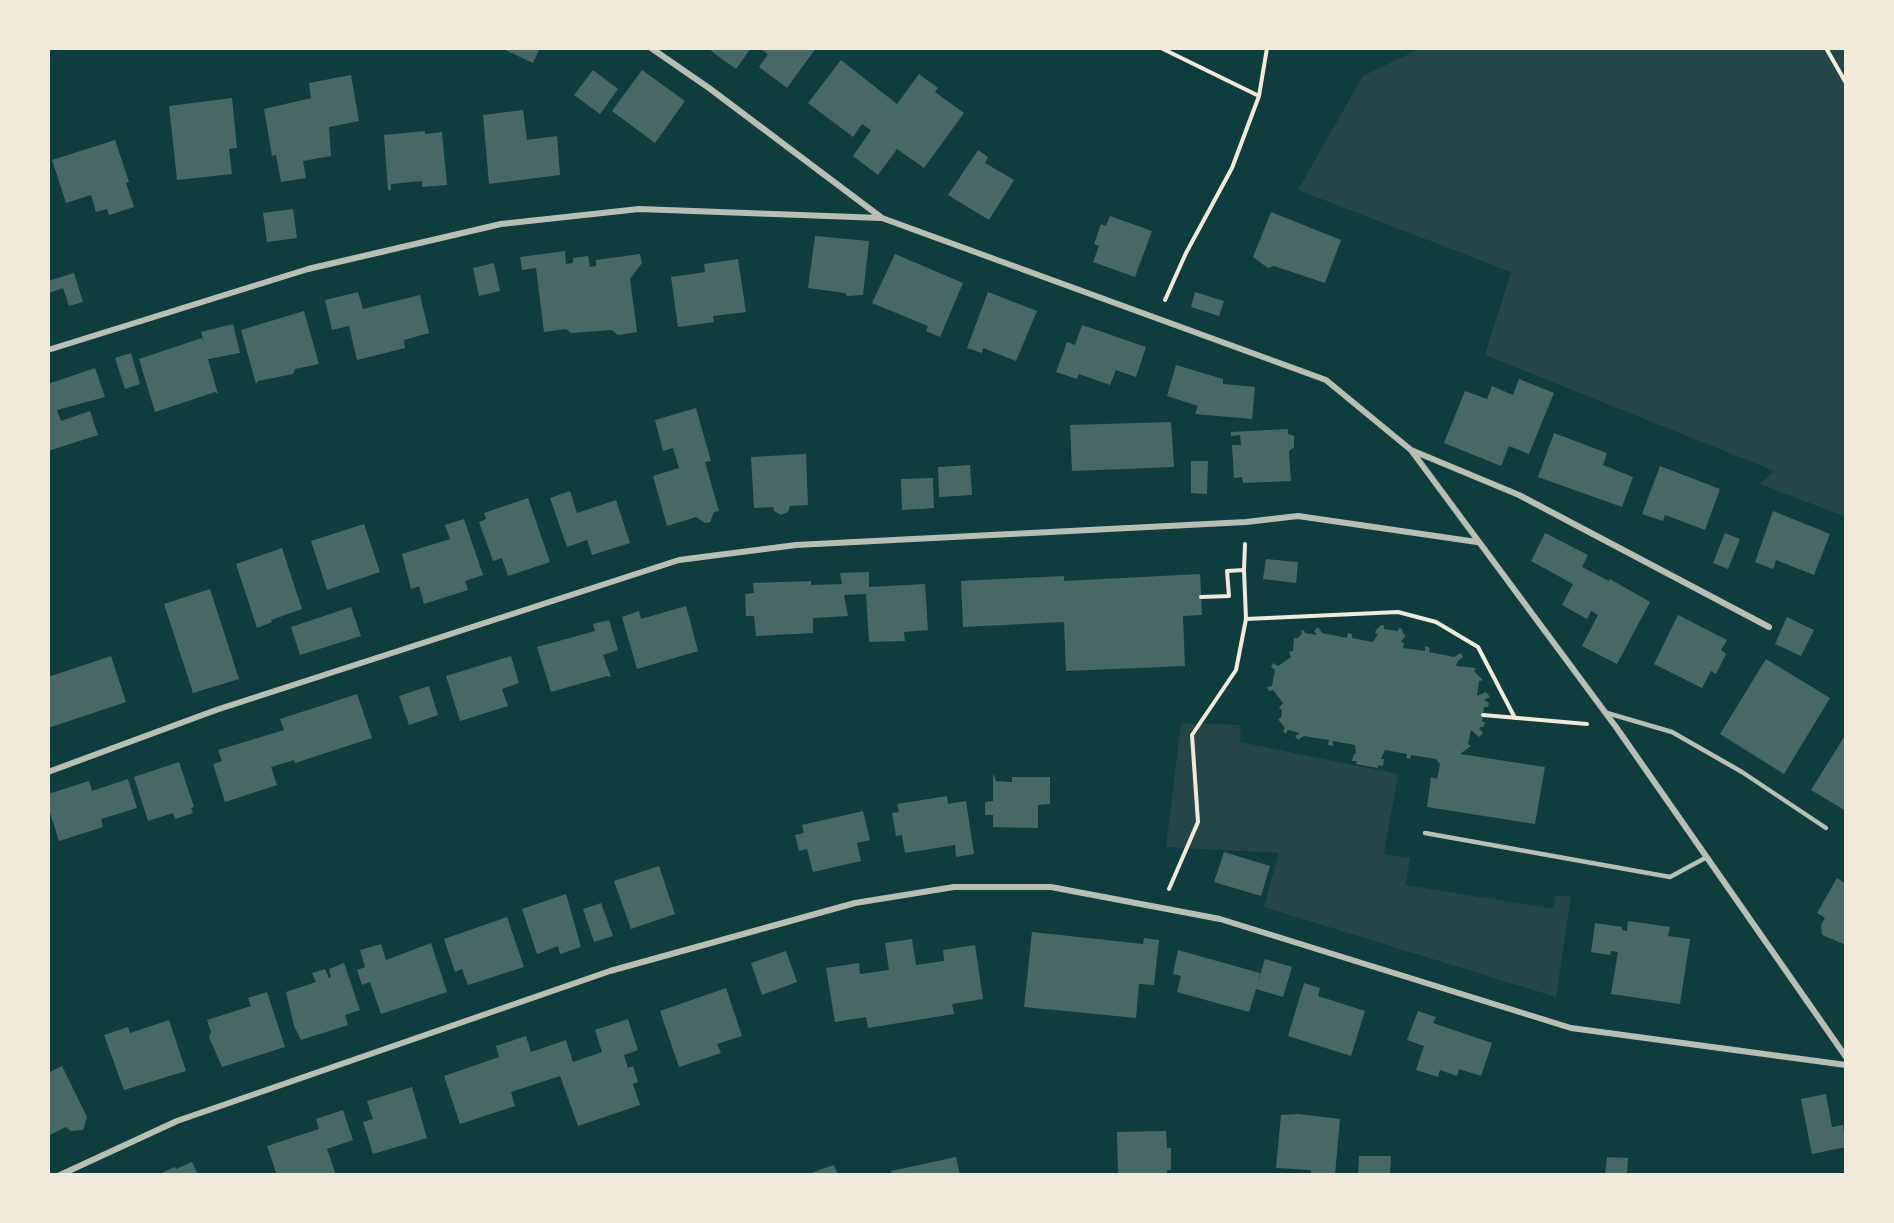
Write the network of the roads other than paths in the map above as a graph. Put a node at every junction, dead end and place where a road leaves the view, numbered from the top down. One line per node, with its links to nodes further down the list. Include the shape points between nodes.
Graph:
1 (651, 48): 2 (street)
2 (882, 218): 3 (street, via 639,209 501,224 308,269); 4 (street, via 1326,380)
3 (48, 350)
4 (1411, 450): 5 (street); 6 (street, via 1520,495)
5 (1477, 542): 7 (street); 8 (street, via 1298,516 796,545 679,560 216,710)
6 (1769, 627)
7 (1606, 713): 9 (lane, via 1672,732 1742,772); 11 (street)
8 (48, 772)
9 (1826, 828)
10 (1425, 833): 11 (lane, via 1670,877)
11 (1707, 857): 12 (street)
12 (1846, 1057)
13 (1846, 1065): 14 (street, via 1571,1028 1220,919 1051,887 954,887 855,903 610,971 177,1121)
14 (60, 1175)

